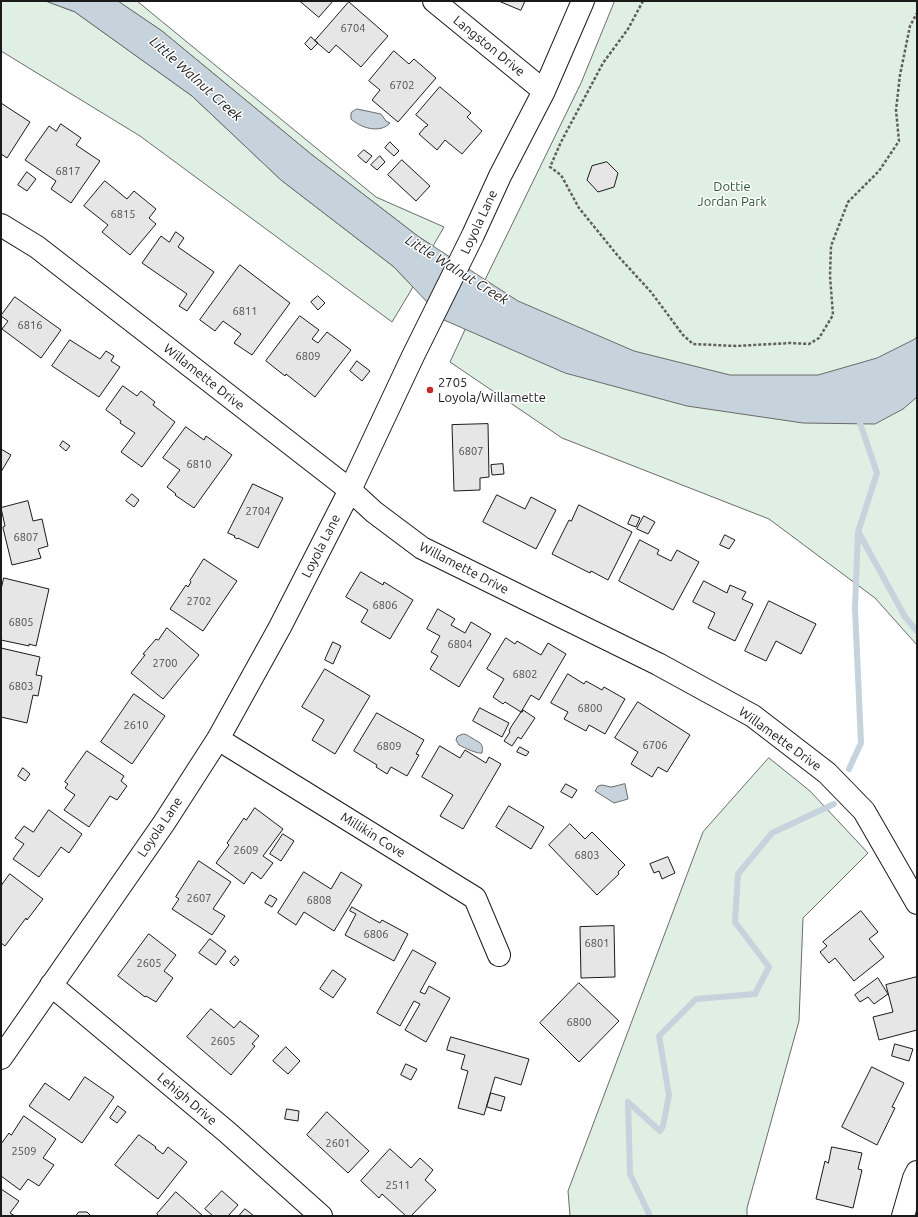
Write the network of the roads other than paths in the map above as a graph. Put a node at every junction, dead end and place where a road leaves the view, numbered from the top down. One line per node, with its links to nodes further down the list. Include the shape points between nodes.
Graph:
1 (434, 1): 3 (street, Langston Drive)
2 (582, 1): 3 (street, Loyola Lane)
3 (544, 91): 5 (street, Loyola Lane, via 500,176)
4 (1, 225): 5 (street, Willamette Drive, via 37,247)
5 (350, 490): 6 (street, Loyola Lane, via 280,627); 7 (street, Willamette Drive, via 374,512 422,548 658,664 753,716 827,772 864,810)
6 (218, 739): 8 (street, Millikin Cove, via 475,898); 9 (street, Loyola Lane, via 164,823)
7 (917, 903)
8 (499, 955)
9 (51, 985): 10 (street, Loyola Lane); 12 (street, Lehigh Drive, via 227,1132)
10 (1, 1058)
11 (917, 1172): 13 (street)
12 (321, 1216)
13 (903, 1216)

